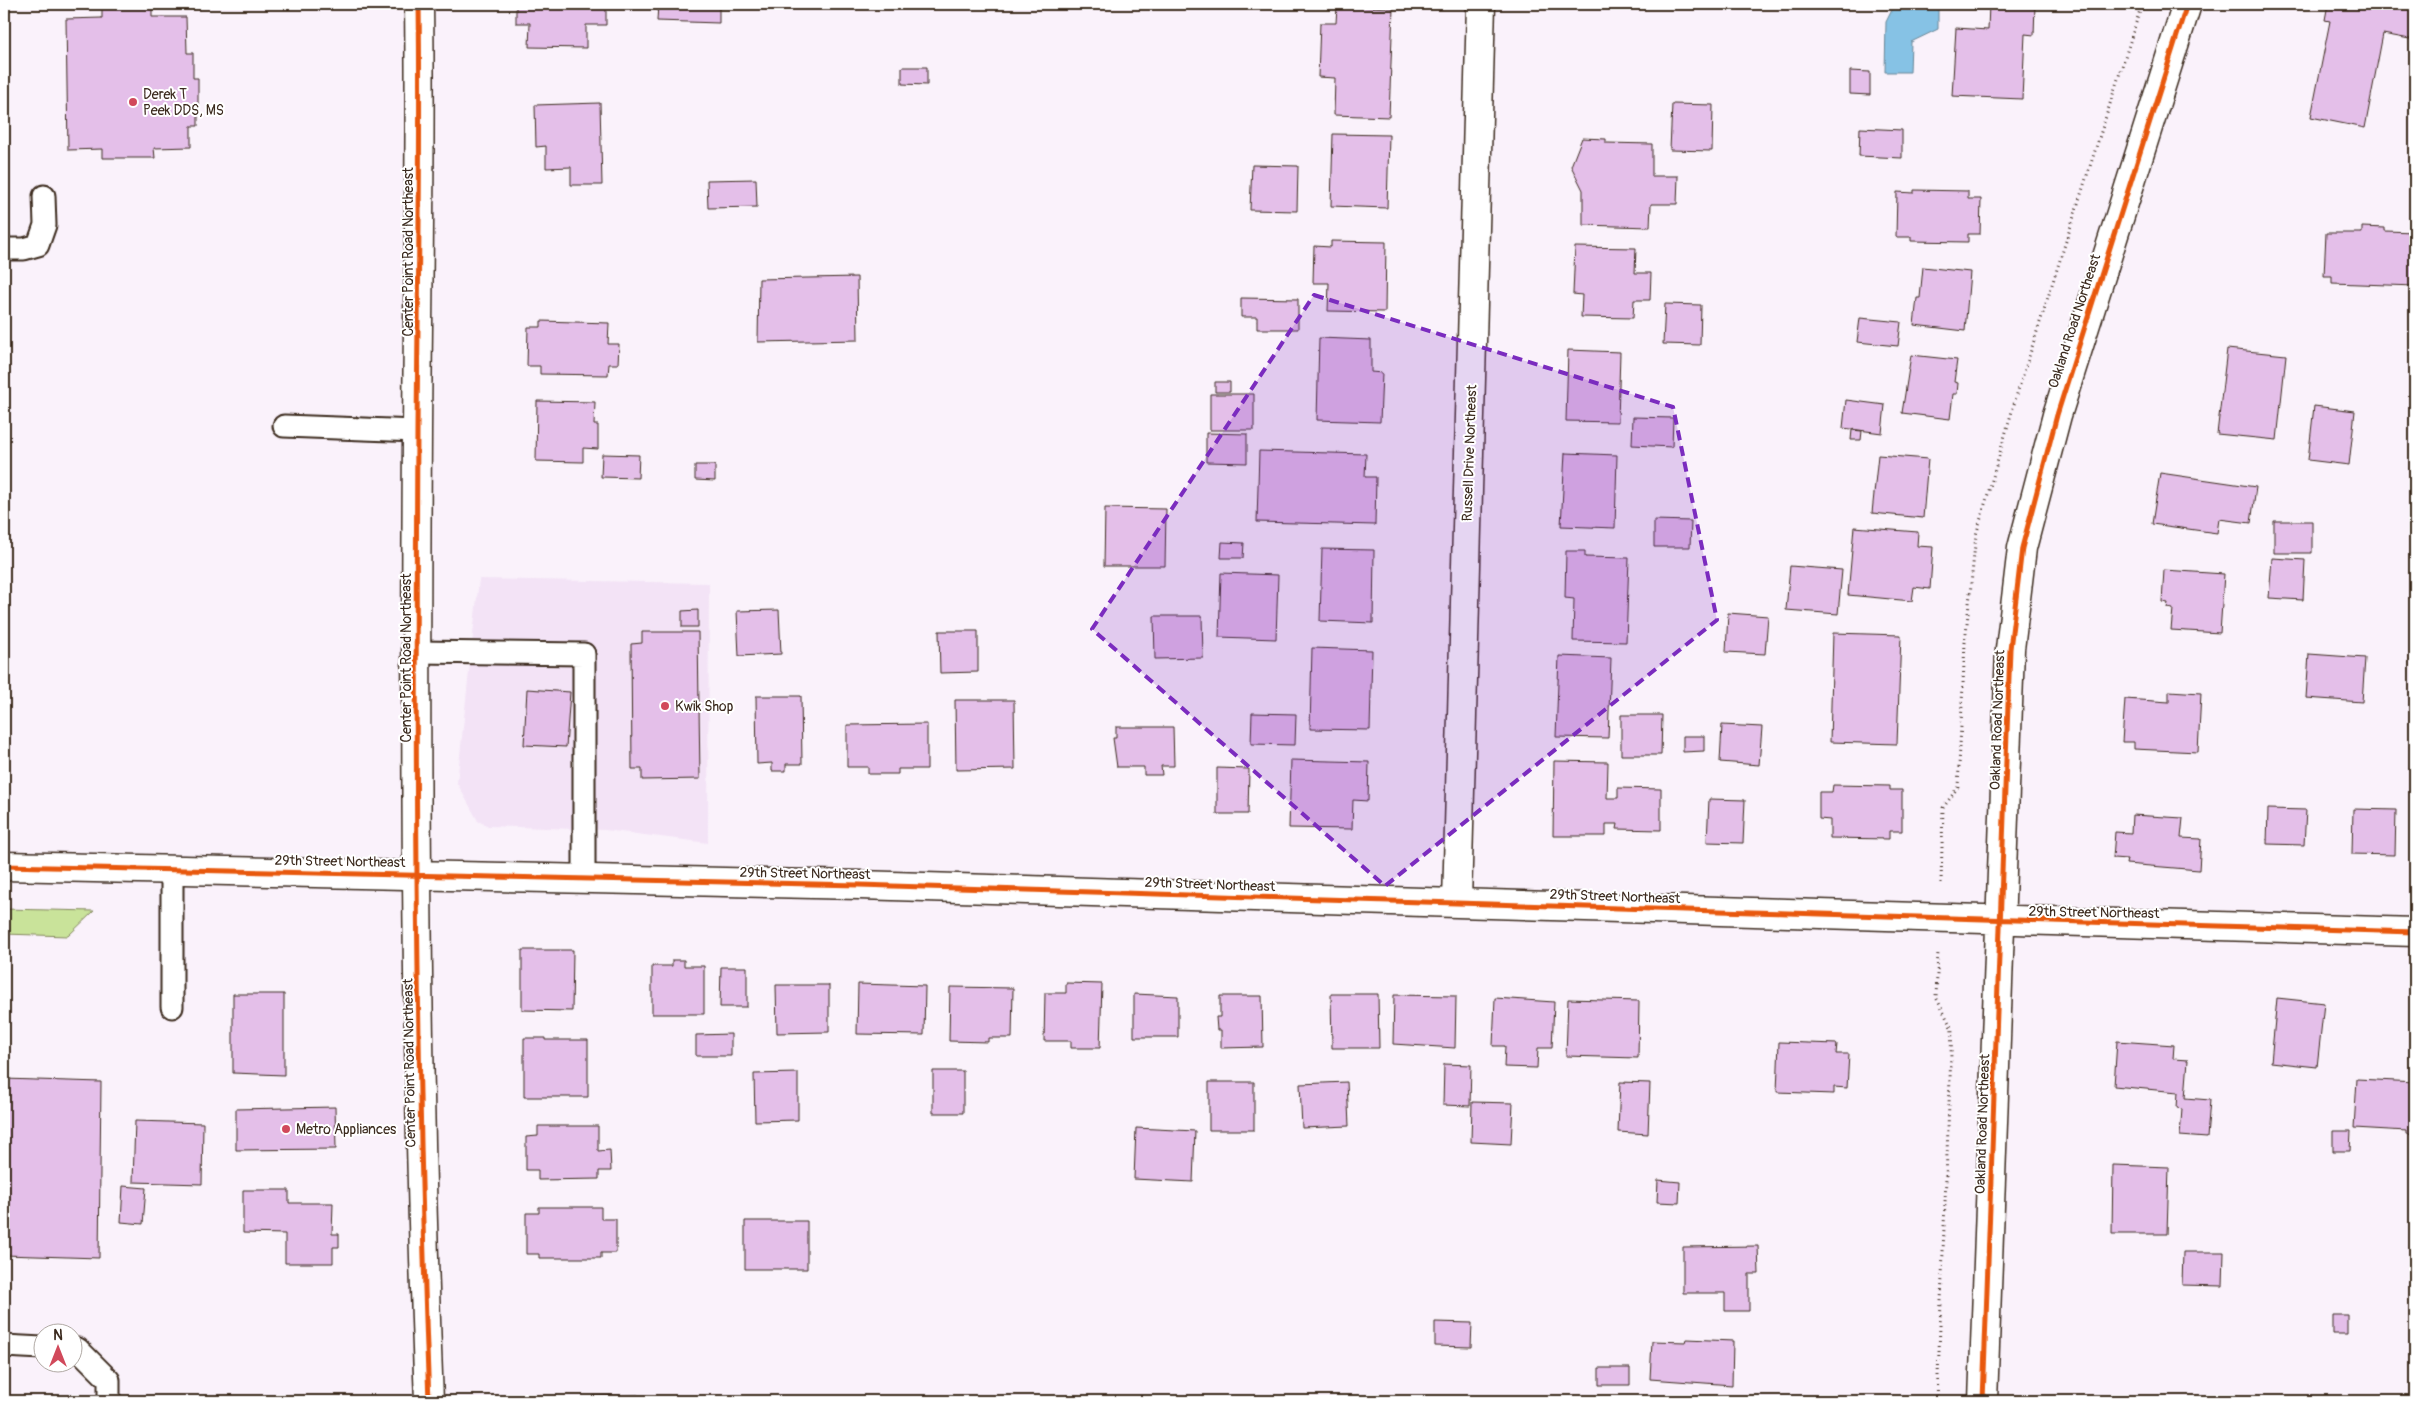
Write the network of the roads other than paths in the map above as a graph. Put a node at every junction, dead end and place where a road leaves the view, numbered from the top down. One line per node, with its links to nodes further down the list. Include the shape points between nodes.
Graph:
1 (419, 4): 7 (main road, Center Point Road Northeast)
2 (1481, 4): 13 (main road, Russell Drive Northeast)
3 (2187, 4): 14 (main road, Oakland Road Northeast, via 2057,415 2022,548 2010,649)
4 (44, 196): 5 (lane, via 45,226 38,245)
5 (4, 249)
6 (284, 426): 7 (lane)
7 (417, 431): 8 (main road, Center Point Road Northeast)
8 (418, 652): 11 (main road, Center Point Road Northeast); 12 (lane, via 584,654)
9 (4, 866): 10 (main road, 29th Street Northeast)
10 (172, 869): 11 (main road, 29th Street Northeast); 16 (lane)
11 (417, 874): 12 (main road, 29th Street Northeast); 21 (main road, Center Point Road Northeast, via 424,1274)
12 (584, 878): 13 (main road, 29th Street Northeast)
13 (1457, 902): 14 (main road, 29th Street Northeast)
14 (2001, 921): 15 (main road, 29th Street Northeast); 22 (main road, Oakland Road Northeast)
15 (2415, 932)
16 (172, 1007)
17 (4, 1346): 18 (lane)
18 (32, 1347)
19 (82, 1353): 20 (lane, via 109,1380)
20 (109, 1401)
21 (430, 1401)
22 (1983, 1401)

